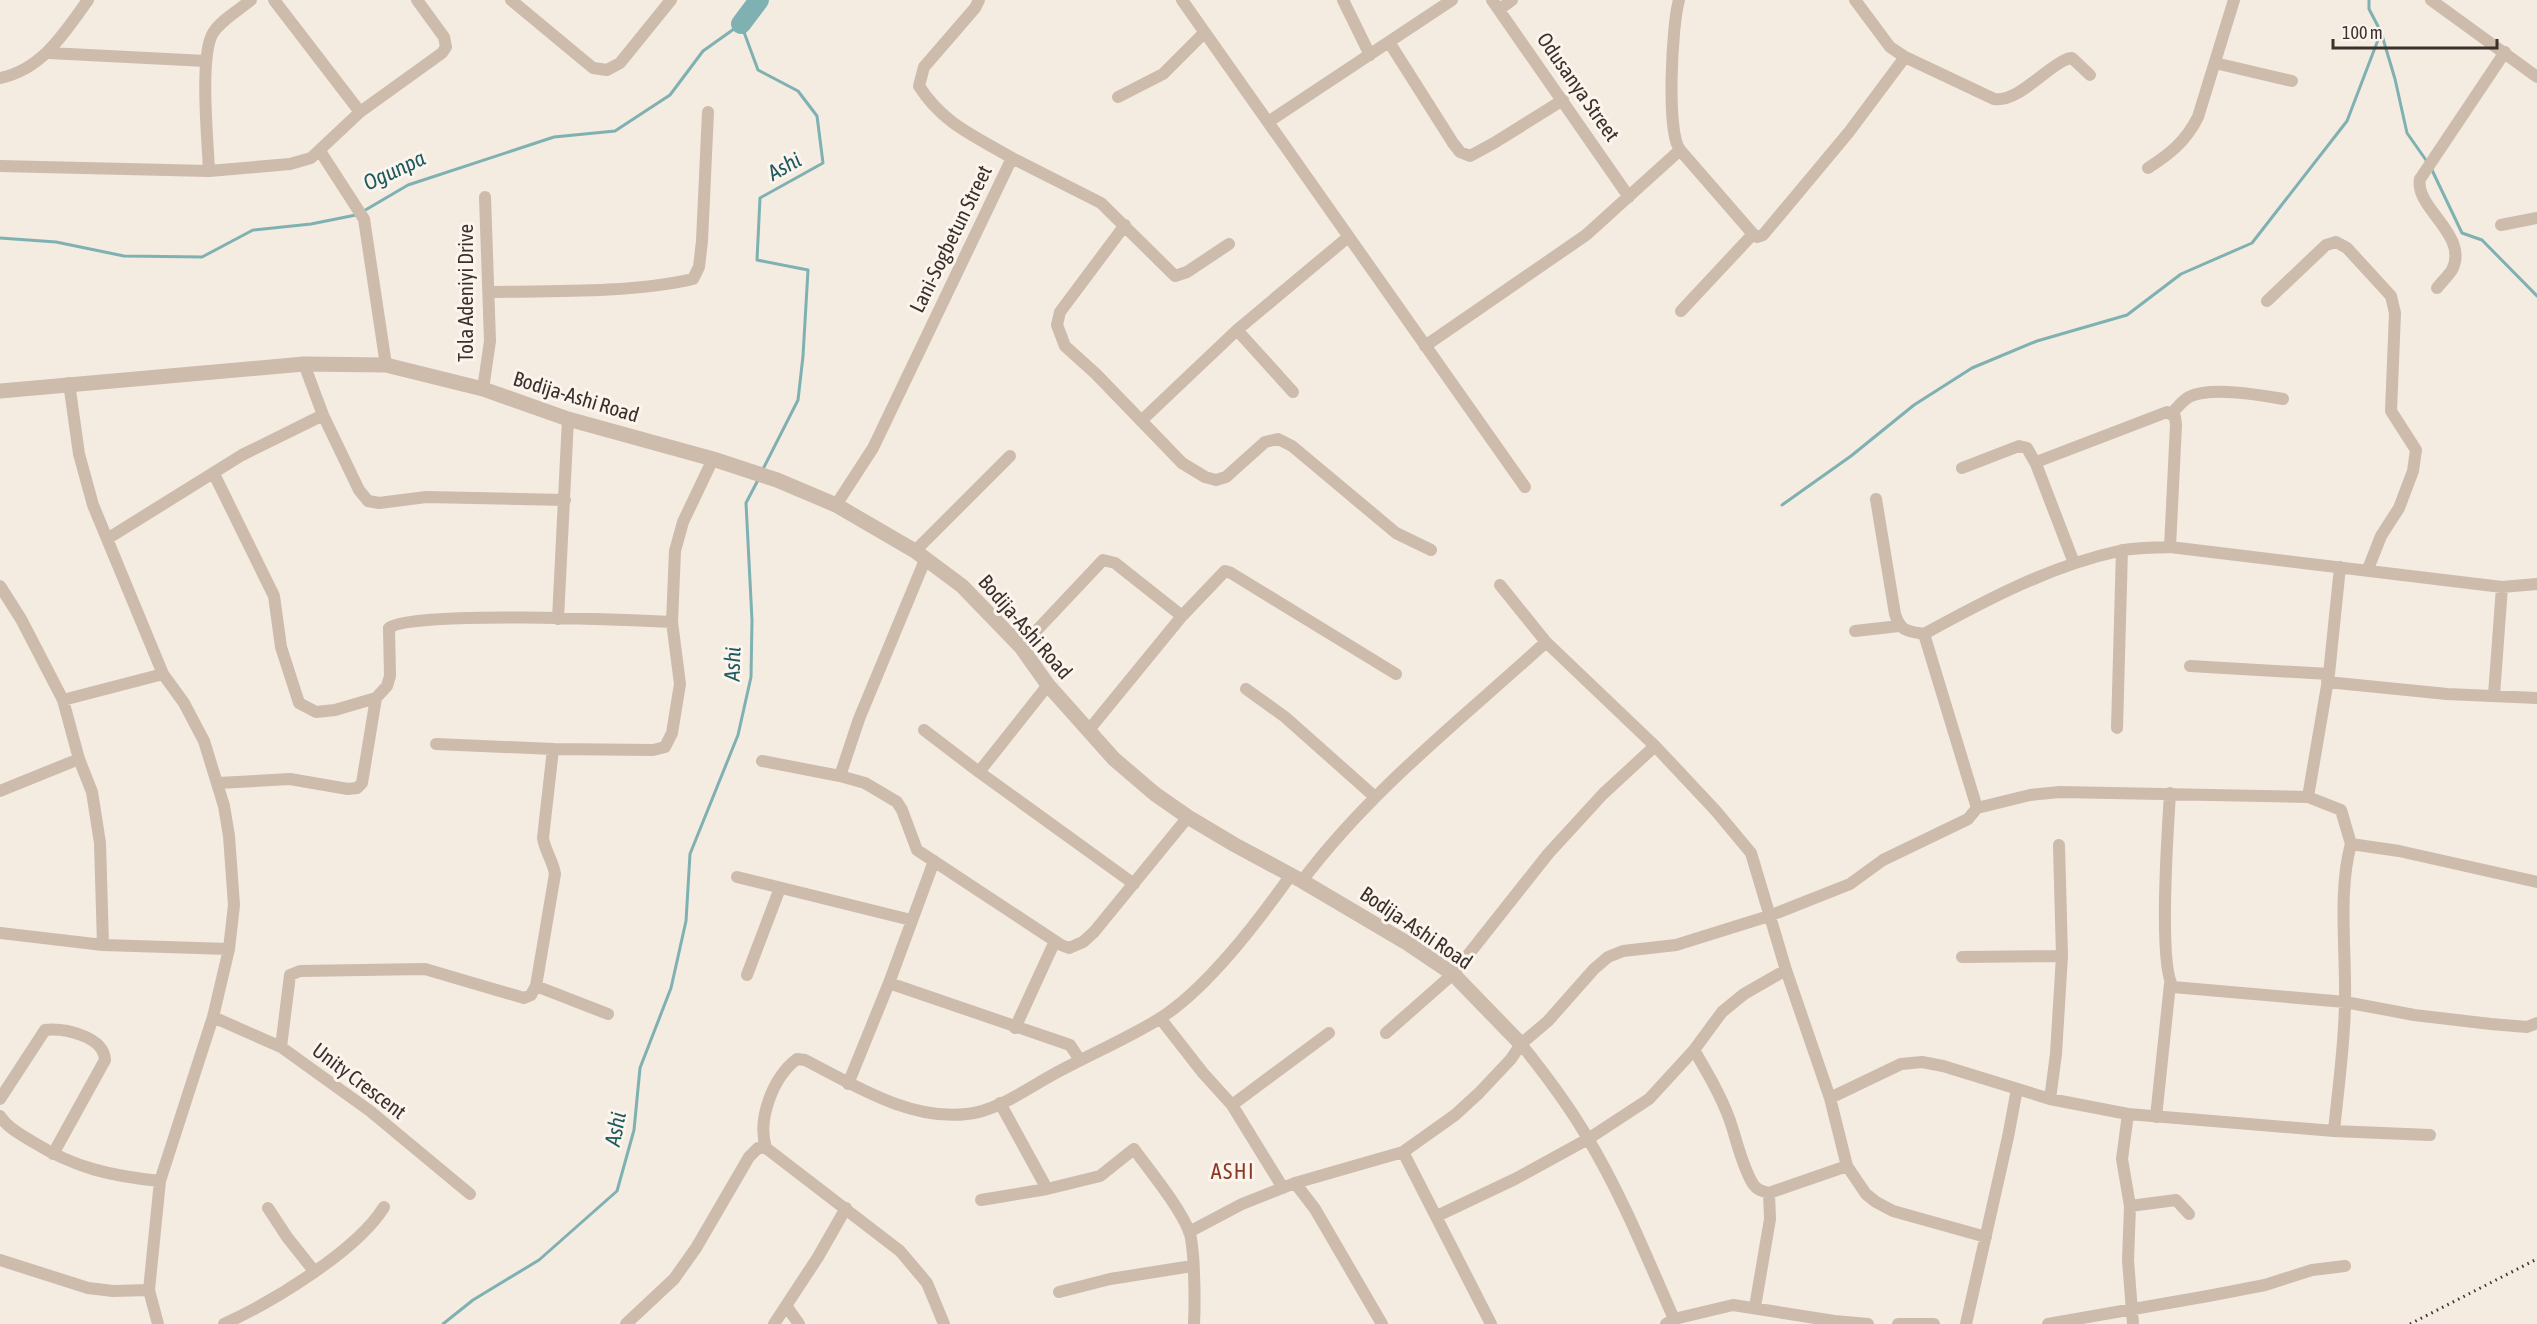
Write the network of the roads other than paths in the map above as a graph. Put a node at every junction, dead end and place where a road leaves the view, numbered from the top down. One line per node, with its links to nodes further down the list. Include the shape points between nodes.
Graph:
1 (88, 0): 20 (street)
2 (251, 0): 23 (street, via 212,34)
3 (274, 0): 31 (street)
4 (419, 0): 31 (street, via 446,47)
5 (511, 0): 6 (street, via 593,68 606,70 620,63)
6 (671, 0)
7 (979, 0): 36 (street, Lani-Sogbetun Street, via 924,67 920,86 951,123)
8 (1182, 0): 17 (street)
9 (1343, 0): 21 (street)
10 (1452, 0): 18 (street)
11 (1512, 0): 16 (street)
12 (1679, 0): 34 (street, via 1675,14 1672,99 1674,138)
13 (1855, 0): 22 (street, via 1890,47)
14 (2234, 0): 24 (street)
15 (2431, 0): 19 (street)
16 (1496, 5): 30 (street, Odusanya Street)
17 (1203, 34): 29 (street, via 1163,74); 33 (street)
18 (1389, 42): 21 (street); 30 (street, via 1453,144 1470,156)
19 (2505, 52): 26 (street); 48 (street, via 2420,179 2419,188 2445,227 2454,251 2452,270)
20 (49, 53): 23 (street); 27 (street)
21 (1370, 55): 33 (street)
22 (1905, 57): 25 (street, via 2000,100 2067,59 2078,62); 45 (street, via 1850,132 1763,235)
23 (206, 61): 39 (street)
24 (2215, 63): 28 (street); 38 (street, via 2189,135)
25 (2090, 75)
26 (2537, 77)
27 (0, 78)
28 (2292, 81)
29 (1119, 97)
30 (1563, 100): 41 (street, Odusanya Street)
31 (360, 112): 35 (street)
32 (708, 112): 49 (street, via 702,241 699,267 693,279 575,290)
33 (1268, 122): 46 (street)
34 (1680, 150): 41 (street); 45 (street)
35 (320, 151): 39 (street, via 290,164); 55 (street, via 361,213)
36 (1012, 158): 43 (street, via 1101,203); 73 (street, Lani-Sogbetun Street, via 873,447)
37 (0, 166): 39 (street)
38 (2148, 168)
39 (209, 171)
40 (485, 197): 49 (street, Tola Adeniyi Drive)
41 (1629, 197): 53 (street, via 1586,235)
42 (2537, 218): 44 (street)
43 (1125, 225): 47 (street, via 1175,276 1187,273); 64 (street, via 1060,312 1057,325 1065,346)
44 (2501, 225)
45 (1753, 234): 51 (street)
46 (1347, 238): 52 (street); 53 (street)
47 (1229, 244)
48 (2437, 288)
49 (489, 292): 57 (street, Tola Adeniyi Drive, via 490,341)
50 (2267, 301): 81 (street, via 2326,245 2336,242 2347,248 2391,296 2395,313 2391,411 2416,450 2413,471)
51 (1681, 311)
52 (1237, 330): 59 (street); 64 (street)
53 (1425, 346): 70 (street)
54 (304, 364): 55 (street, Bodija-Ashi Road); 56 (street, Bodija-Ashi Road); 62 (street)
55 (386, 364): 57 (street, Bodija-Ashi Road)
56 (69, 383): 58 (street, Bodija-Ashi Road); 74 (street, via 79,454)
57 (483, 389): 63 (street, Bodija-Ashi Road)
58 (0, 391)
59 (1293, 392)
60 (2283, 399): 61 (street, via 2239,393 2194,395)
61 (2172, 413): 67 (street, via 2161,413); 75 (street, via 2176,425)
62 (323, 415): 69 (street, via 242,455); 72 (street, via 368,501 426,496)
63 (568, 418): 66 (street, Bodija-Ashi Road); 72 (street)
64 (1141, 421): 76 (street, via 1182,463 1216,480 1226,477 1265,442 1278,439 1292,446 1396,533)
65 (1010, 456): 78 (street)
66 (713, 459): 73 (street, Bodija-Ashi Road); 89 (street, via 683,522 675,551)
67 (2036, 464): 68 (street, via 2027,448 2019,446); 79 (street)
68 (1962, 468)
69 (214, 474): 74 (street); 102 (street, via 274,596 281,647 298,703 316,712)
70 (1525, 487)
71 (1876, 498): 90 (street)
72 (565, 500): 88 (street)
73 (836, 505): 78 (street, Bodija-Ashi Road)
74 (107, 539): 96 (street)
75 (2170, 546): 77 (street); 80 (street)
76 (1431, 550)
77 (2122, 550): 79 (street); 105 (street)
78 (920, 556): 94 (street, Bodija-Ashi Road, via 962,585); 114 (street)
79 (2074, 563): 92 (street, via 1987,600)
80 (2340, 567): 81 (street); 98 (street)
81 (2368, 569): 85 (street)
82 (2537, 584): 85 (street)
83 (1500, 585): 93 (street)
84 (0, 586): 86 (street)
85 (2502, 587): 101 (street)
86 (4, 599): 104 (street)
87 (1182, 616): 94 (street, via 1114,563 1103,560); 97 (street, via 1225,571); 107 (street)
88 (558, 619): 89 (street); 102 (street, via 455,618 393,624 389,628 390,676)
89 (672, 622): 110 (street, via 680,684 672,733 665,747)
90 (1899, 626): 91 (street); 92 (street)
91 (1855, 631)
92 (1924, 634): 120 (street)
93 (1546, 642): 109 (street); 118 (street)
94 (1021, 647): 99 (street, Bodija-Ashi Road)
95 (2190, 666): 98 (street)
96 (163, 674): 104 (street); 115 (street, via 196,724)
97 (1396, 674)
98 (2328, 678): 101 (street, via 2447,694); 119 (street)
99 (1048, 684): 107 (street, Bodija-Ashi Road); 113 (street)
100 (1246, 689): 118 (street, via 1285,717)
101 (2494, 695): 103 (street)
102 (376, 698): 115 (street, via 362,783 357,788 290,779)
103 (2537, 698)
104 (63, 700): 111 (street)
105 (2117, 728)
106 (924, 729): 113 (street)
107 (1088, 731): 121 (street, Bodija-Ashi Road, via 1121,765)
108 (436, 744): 110 (street)
109 (1655, 746): 130 (street, via 1751,853); 139 (street, via 1603,794 1548,854)
110 (553, 749): 143 (street, via 543,838 555,874)
111 (79, 759): 116 (street); 134 (street, via 98,816)
112 (762, 761): 114 (street)
113 (979, 772): 128 (street)
114 (840, 776): 124 (street, via 865,783 897,802 917,850)
115 (218, 783): 135 (street, via 229,836 234,905)
116 (0, 791)
117 (2169, 793): 119 (street); 120 (street, via 2044,793); 142 (street, via 2166,945)
118 (1375, 797): 126 (street)
119 (2308, 797): 122 (street, via 2341,810)
120 (1977, 808): 130 (street, via 1968,819 1883,860 1850,884)
121 (1188, 818): 126 (street, Bodija-Ashi Road); 128 (street)
122 (2351, 844): 127 (street); 144 (street, via 2345,898)
123 (2059, 845): 136 (street)
124 (934, 861): 131 (street); 133 (street)
125 (737, 877): 129 (street)
126 (1297, 878): 139 (street, Bodija-Ashi Road); 147 (street, via 1191,995)
127 (2537, 882)
128 (1134, 884): 133 (street, via 1083,942 1069,948)
129 (780, 888): 131 (street); 140 (street)
130 (1769, 916): 138 (street); 152 (street, via 1676,945 1623,951 1608,957)
131 (911, 920): 141 (street)
132 (0, 933): 134 (street)
133 (1054, 941): 149 (street)
134 (102, 945): 135 (street)
135 (229, 949): 146 (street)
136 (2062, 956): 137 (street); 160 (street)
137 (1962, 957)
138 (1786, 970): 154 (street, via 1722,1012); 158 (street)
139 (1453, 974): 151 (street); 152 (street, Bodija-Ashi Road)
140 (747, 975)
141 (889, 983): 149 (street); 156 (street)
142 (2170, 984): 144 (street, via 2176,988); 165 (street)
143 (536, 986): 145 (street); 153 (street, via 524,998 425,969 294,972 290,975)
144 (2346, 1002): 148 (street, via 2491,1024 2527,1027); 166 (street)
145 (608, 1014)
146 (213, 1017): 153 (street, Unity Crescent); 173 (street)
147 (1160, 1018): 155 (street); 162 (street)
148 (2537, 1023)
149 (1015, 1028): 155 (street, via 1070,1045)
150 (1329, 1033): 162 (street)
151 (1386, 1033)
152 (1521, 1044): 168 (street, Bodija-Ashi Road, via 1556,1088); 170 (street, via 1479,1094)
153 (281, 1047): 178 (street, Unity Crescent, via 370,1111)
154 (1694, 1050): 168 (street, via 1649,1099); 177 (street, via 1715,1086 1754,1185)
155 (1080, 1060): 161 (street)
156 (848, 1084): 161 (street, via 908,1109 937,1113 968,1114); 169 (street, via 805,1060 791,1063 774,1089 768,1108)
157 (2017, 1089): 158 (street, via 1943,1066 1915,1063 1901,1064); 160 (street); 187 (street)
158 (1830, 1098): 172 (street)
159 (0, 1099): 171 (street, via 45,1030 77,1034 96,1043 105,1060)
160 (2050, 1099): 163 (street)
161 (1000, 1103): 176 (street)
162 (1232, 1105): 175 (street)
163 (2128, 1114): 165 (street); 180 (street, via 2122,1159)
164 (0, 1116): 171 (street)
165 (2156, 1116): 166 (street)
166 (2334, 1131): 167 (street)
167 (2430, 1135)
168 (1588, 1139): 185 (street); 197 (street, Bodija-Ashi Road, via 1621,1203)
169 (766, 1148): 183 (street); 200 (street, via 756,1148 748,1157 702,1239 674,1279)
170 (1403, 1152): 174 (street); 185 (street)
171 (52, 1154): 173 (street, via 107,1174)
172 (1847, 1166): 177 (street); 187 (street, via 1876,1202)
173 (160, 1181): 192 (street)
174 (1295, 1183): 175 (street); 205 (street, via 1316,1209)
175 (1283, 1188): 186 (street)
176 (1047, 1189): 179 (street); 186 (street, via 1100,1176 1134,1149)
177 (1769, 1193): 195 (street, via 1770,1218)
178 (470, 1194)
179 (981, 1200)
180 (2130, 1206): 184 (street, via 2176,1200); 196 (street)
181 (384, 1207): 191 (street, via 360,1237)
182 (268, 1208): 191 (street)
183 (846, 1208): 194 (street); 203 (street, via 900,1251 927,1283)
184 (2189, 1214)
185 (1437, 1216): 206 (street)
186 (1189, 1232): 189 (street)
187 (1986, 1237): 210 (street)
188 (0, 1260): 192 (street, via 88,1288)
189 (1192, 1266): 193 (street); 204 (street)
190 (2345, 1266): 196 (street)
191 (314, 1271): 199 (street)
192 (150, 1290): 198 (street)
193 (1059, 1292)
194 (787, 1307): 201 (street); 202 (street)
195 (1755, 1307): 197 (street, via 1733,1305); 207 (street)
196 (2131, 1310): 211 (street); 212 (street)
197 (1670, 1321)
198 (158, 1324)
199 (224, 1324)
200 (626, 1324)
201 (774, 1324)
202 (799, 1324)
203 (944, 1324)
204 (1194, 1324)
205 (1382, 1324)
206 (1491, 1324)
207 (1868, 1324)
208 (1898, 1324): 209 (street)
209 (1934, 1324)
210 (1966, 1324)
211 (2048, 1324)
212 (2133, 1324)

